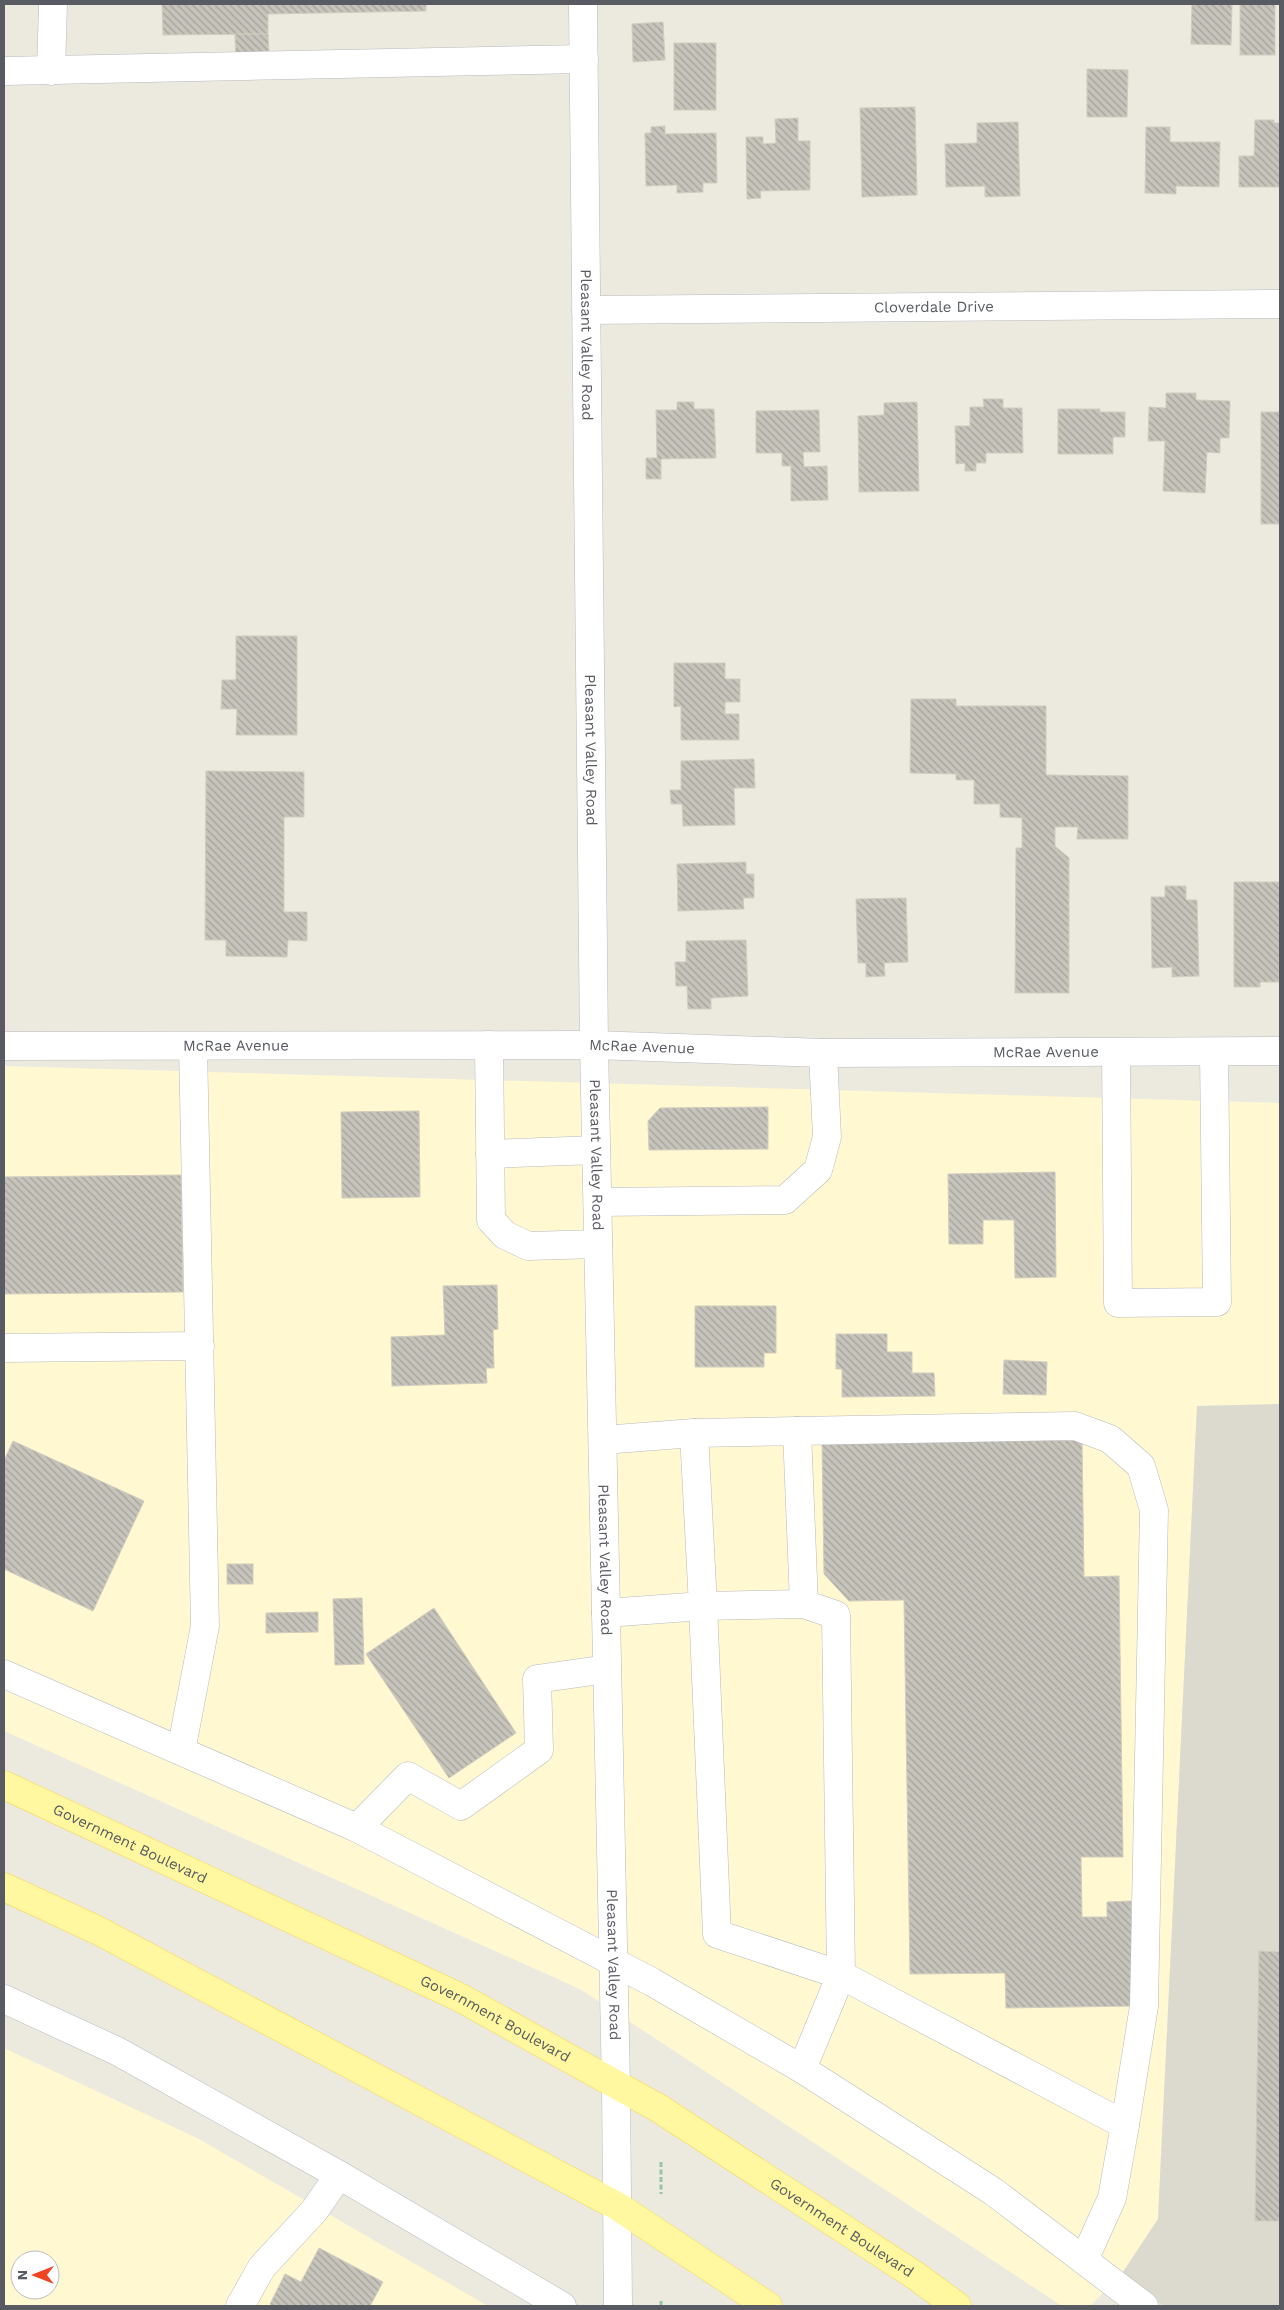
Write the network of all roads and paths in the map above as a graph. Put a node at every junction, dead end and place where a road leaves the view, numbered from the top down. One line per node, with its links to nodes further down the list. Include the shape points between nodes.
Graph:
1 (53, 4): 5 (street)
2 (583, 4): 3 (street, Pleasant Valley Road)
3 (584, 59): 5 (street); 7 (street, Pleasant Valley Road)
4 (4, 71): 5 (street)
5 (51, 71)
6 (1280, 304): 7 (street, Cloverdale Drive)
7 (586, 310): 9 (street, Pleasant Valley Road)
8 (489, 1045): 9 (street, McRae Avenue); 11 (street, McRae Avenue); 17 (street)
9 (594, 1045): 15 (street, McRae Avenue); 16 (street, Pleasant Valley Road)
10 (4, 1046): 11 (street, McRae Avenue)
11 (193, 1046): 20 (street)
12 (1280, 1051): 14 (street, McRae Avenue)
13 (1116, 1052): 14 (street, McRae Avenue); 14 (street, via 1118,1303 1217,1302); 15 (street, McRae Avenue)
14 (1214, 1052)
15 (823, 1053): 18 (street, via 827,1137 818,1170 785,1200)
16 (596, 1150): 17 (street); 18 (street, Pleasant Valley Road)
17 (490, 1154): 19 (street, via 491,1220 505,1235 528,1246)
18 (598, 1202): 19 (street, Pleasant Valley Road)
19 (598, 1244): 24 (street, Pleasant Valley Road)
20 (200, 1346): 21 (street); 30 (street, via 205,1626)
21 (4, 1348)
22 (797, 1431): 23 (street); 25 (street); 39 (street, via 1075,1426 1110,1439 1141,1466 1154,1510 1144,2006)
23 (694, 1434): 24 (street); 26 (street)
24 (602, 1440): 27 (street, Pleasant Valley Road)
25 (804, 1604): 26 (street); 35 (street, via 836,1615)
26 (703, 1606): 27 (street); 35 (street, via 717,1934)
27 (606, 1613): 28 (street, Pleasant Valley Road)
28 (607, 1669): 32 (street, via 538,1679 539,1750 461,1806 408,1776); 34 (street, Pleasant Valley Road)
29 (4, 1674): 30 (street)
30 (182, 1751): 32 (street)
31 (4, 1785): 38 (main road, Government Boulevard, via 461,1998)
32 (357, 1828): 34 (street)
33 (4, 1887): 43 (main road, via 99,1931)
34 (614, 1961): 37 (street); 38 (street, Pleasant Valley Road)
35 (841, 1975): 37 (street); 39 (street)
36 (4, 1999): 41 (street, via 117,2051)
37 (802, 2069): 44 (street, via 994,2192)
38 (616, 2086): 43 (street, Pleasant Valley Road); 51 (main road, Government Boulevard, via 685,2126 916,2276)
39 (1125, 2125): 44 (street, via 1112,2198)
40 (661, 2162): 42 (path)
41 (339, 2175): 46 (street, via 314,2211 262,2267); 47 (street)
42 (661, 2202)
43 (617, 2206): 48 (street, Pleasant Valley Road); 50 (main road)
44 (1084, 2260): 52 (street)
45 (661, 2299): 49 (path)
46 (240, 2306)
47 (562, 2306)
48 (618, 2306)
49 (661, 2306)
50 (768, 2306)
51 (956, 2306)
52 (1144, 2306)

